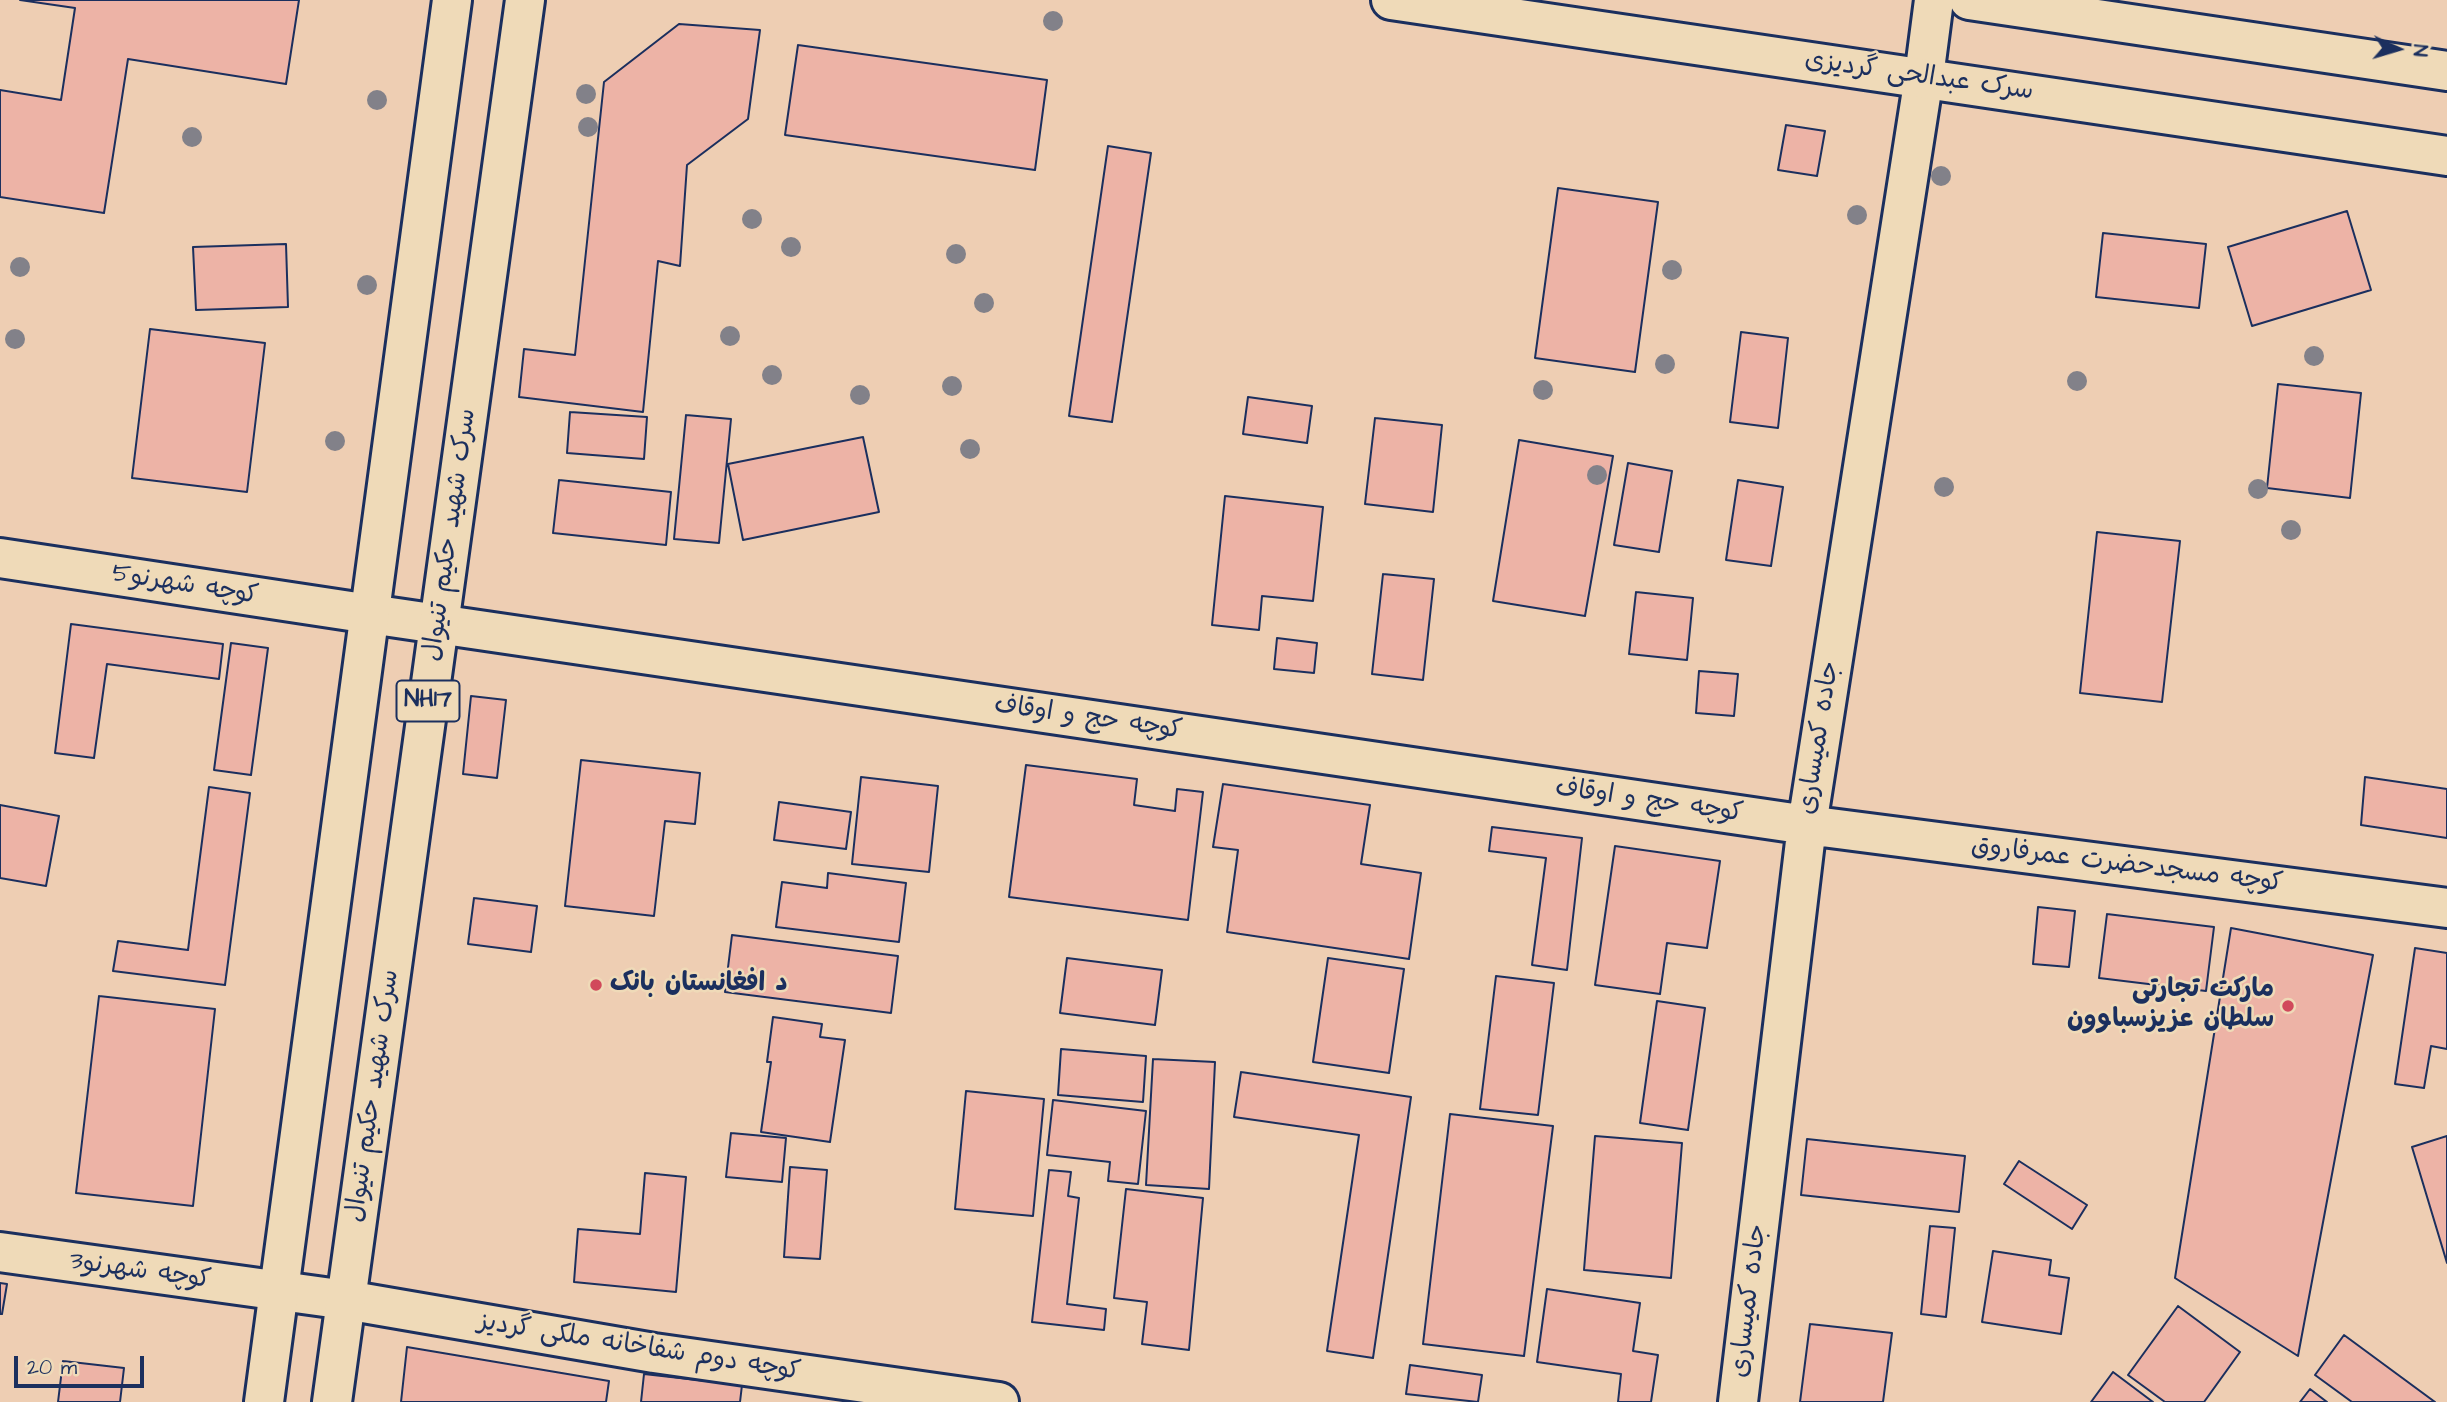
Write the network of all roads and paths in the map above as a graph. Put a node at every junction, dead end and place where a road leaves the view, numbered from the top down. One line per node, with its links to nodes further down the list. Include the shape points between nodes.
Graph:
1 (452, 0): 10 (main road, NH17)
2 (525, 0): 11 (main road, سرک شهید حکیم تنیوال / NH17)
3 (1391, 0): 7 (main road, سرک عبدالحی گردیزی)
4 (1934, 0): 7 (main road, جاده کمیساری)
5 (1969, 0): 6 (main road)
6 (2447, 71)
7 (1924, 77): 8 (main road, سرک عبدالحی گردیزی); 12 (main road, جاده کمیساری)
8 (2447, 156)
9 (0, 558): 10 (main road, کوچه شهرنو5)
10 (370, 614): 11 (main road, کوچه حج و اوقاف); 15 (main road, NH17)
11 (439, 623): 12 (main road, کوچه حج و اوقاف); 16 (main road, سرک شهید حکیم تنیوال / NH17)
12 (1807, 825): 13 (main road, کوچه مسجدحضرت عمرفاروق); 20 (main road, جاده کمیساری)
13 (2447, 908)
14 (0, 1252): 15 (main road, کوچه شهرنو3)
15 (279, 1291): 16 (main road, کوچه دوم شفاخانه ملکی گردیز); 17 (main road, NH17)
16 (346, 1300): 18 (main road, سرک شهید حکیم تنیوال / NH17); 19 (main road, کوچه دوم شفاخانه ملکی گردیز, via 654,1353)
17 (264, 1402)
18 (332, 1402)
19 (999, 1402)
20 (1738, 1402)

